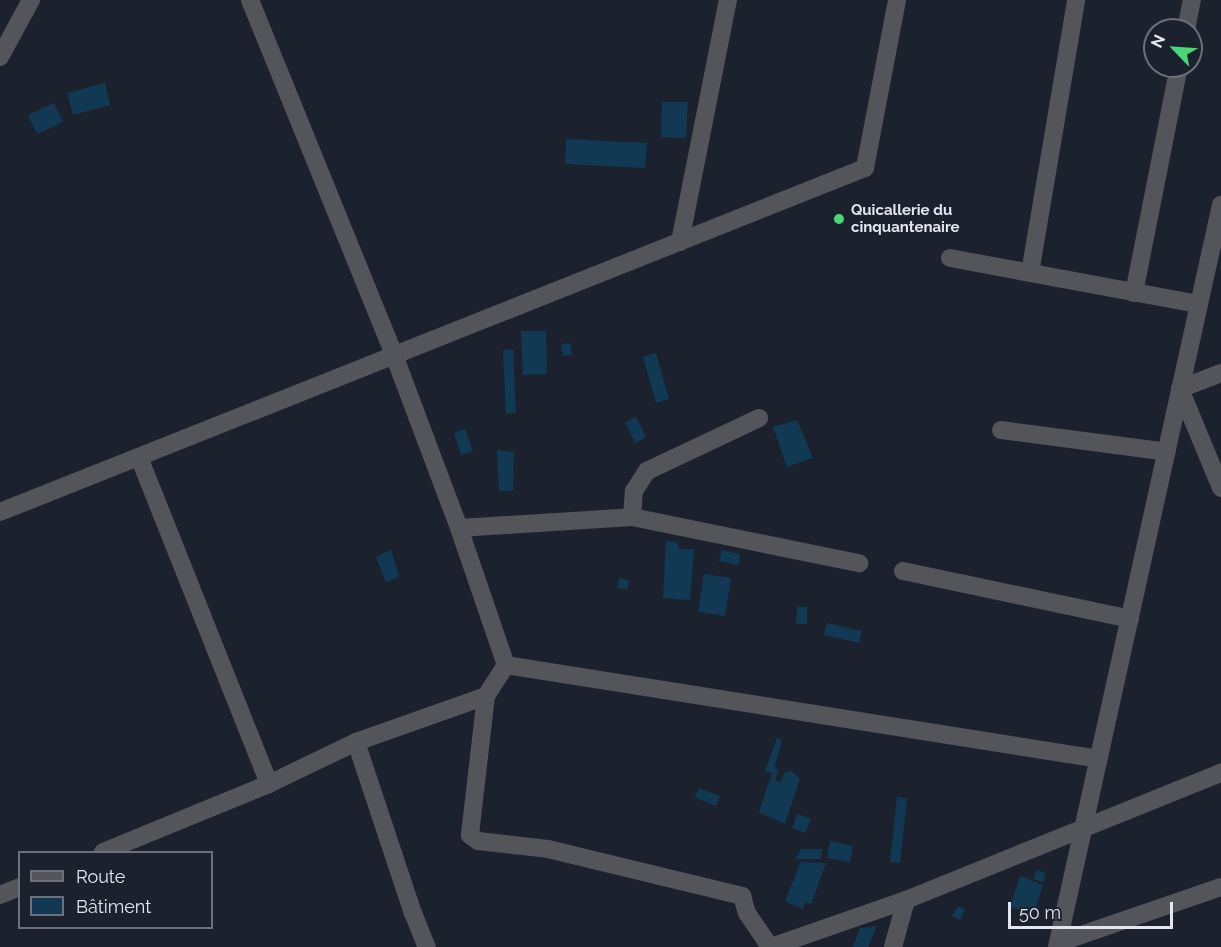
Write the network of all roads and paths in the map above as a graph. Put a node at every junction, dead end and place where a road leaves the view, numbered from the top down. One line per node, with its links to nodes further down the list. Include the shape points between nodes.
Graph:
1 (31, 0): 8 (street)
2 (250, 0): 17 (street)
3 (728, 0): 12 (street)
4 (897, 0): 12 (street, via 865,168)
5 (1076, 0): 14 (street)
6 (1192, 0): 7 (street)
7 (1188, 18)
8 (8, 23): 9 (street)
9 (0, 57)
10 (1177, 78): 15 (street)
11 (1221, 205): 16 (street)
12 (680, 242): 17 (street)
13 (950, 258): 14 (street)
14 (1030, 273): 15 (street)
15 (1134, 293): 16 (street)
16 (1199, 304): 19 (street)
17 (394, 355): 23 (street); 27 (street)
18 (1221, 373): 19 (street)
19 (1180, 389): 22 (street); 24 (street)
20 (759, 418): 26 (street, via 647,471 634,491)
21 (1001, 430): 22 (street)
22 (1167, 452): 30 (street)
23 (139, 457): 25 (street); 36 (street)
24 (1221, 488)
25 (0, 512)
26 (632, 517): 27 (street); 28 (street)
27 (459, 528): 31 (street)
28 (859, 562)
29 (903, 572): 30 (street)
30 (1130, 619): 34 (street)
31 (506, 665): 32 (street); 34 (street)
32 (486, 696): 33 (street); 45 (street, via 470,835 478,841 548,849 742,896 747,913)
33 (356, 742): 36 (street); 44 (street)
34 (1099, 759): 37 (street)
35 (1221, 773): 37 (street)
36 (269, 784): 38 (street)
37 (1081, 829): 42 (street); 43 (street)
38 (106, 851)
39 (1221, 887): 43 (street)
40 (18, 888): 41 (street)
41 (0, 895)
42 (906, 900): 45 (street); 46 (street)
43 (1058, 945)
44 (427, 947)
45 (770, 947)
46 (893, 947)

